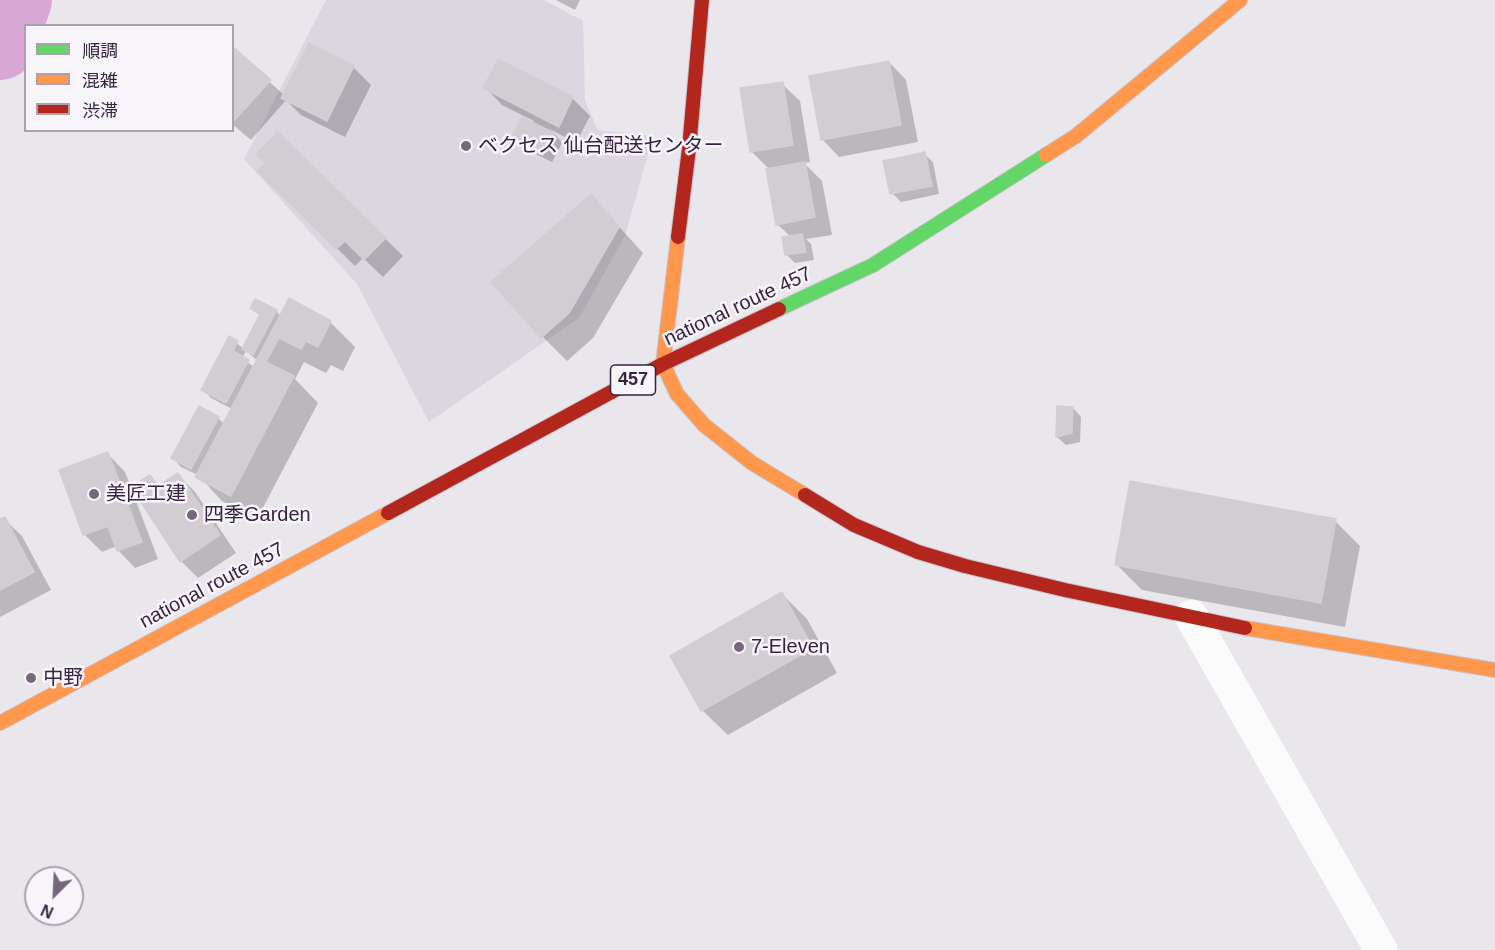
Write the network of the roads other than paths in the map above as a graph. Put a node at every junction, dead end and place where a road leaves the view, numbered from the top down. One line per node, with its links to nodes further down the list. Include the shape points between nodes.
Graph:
1 (702, 0): 3 (main road)
2 (1240, 0): 3 (main road, national route 457 / 457, via 1076,136 873,265)
3 (663, 364): 4 (main road, via 677,394 704,426 752,463 854,525 918,552 965,566); 6 (main road, national route 457 / 457)
4 (1191, 616): 5 (main road, via 1273,634); 7 (street)
5 (1495, 670)
6 (0, 723)
7 (1380, 950)

